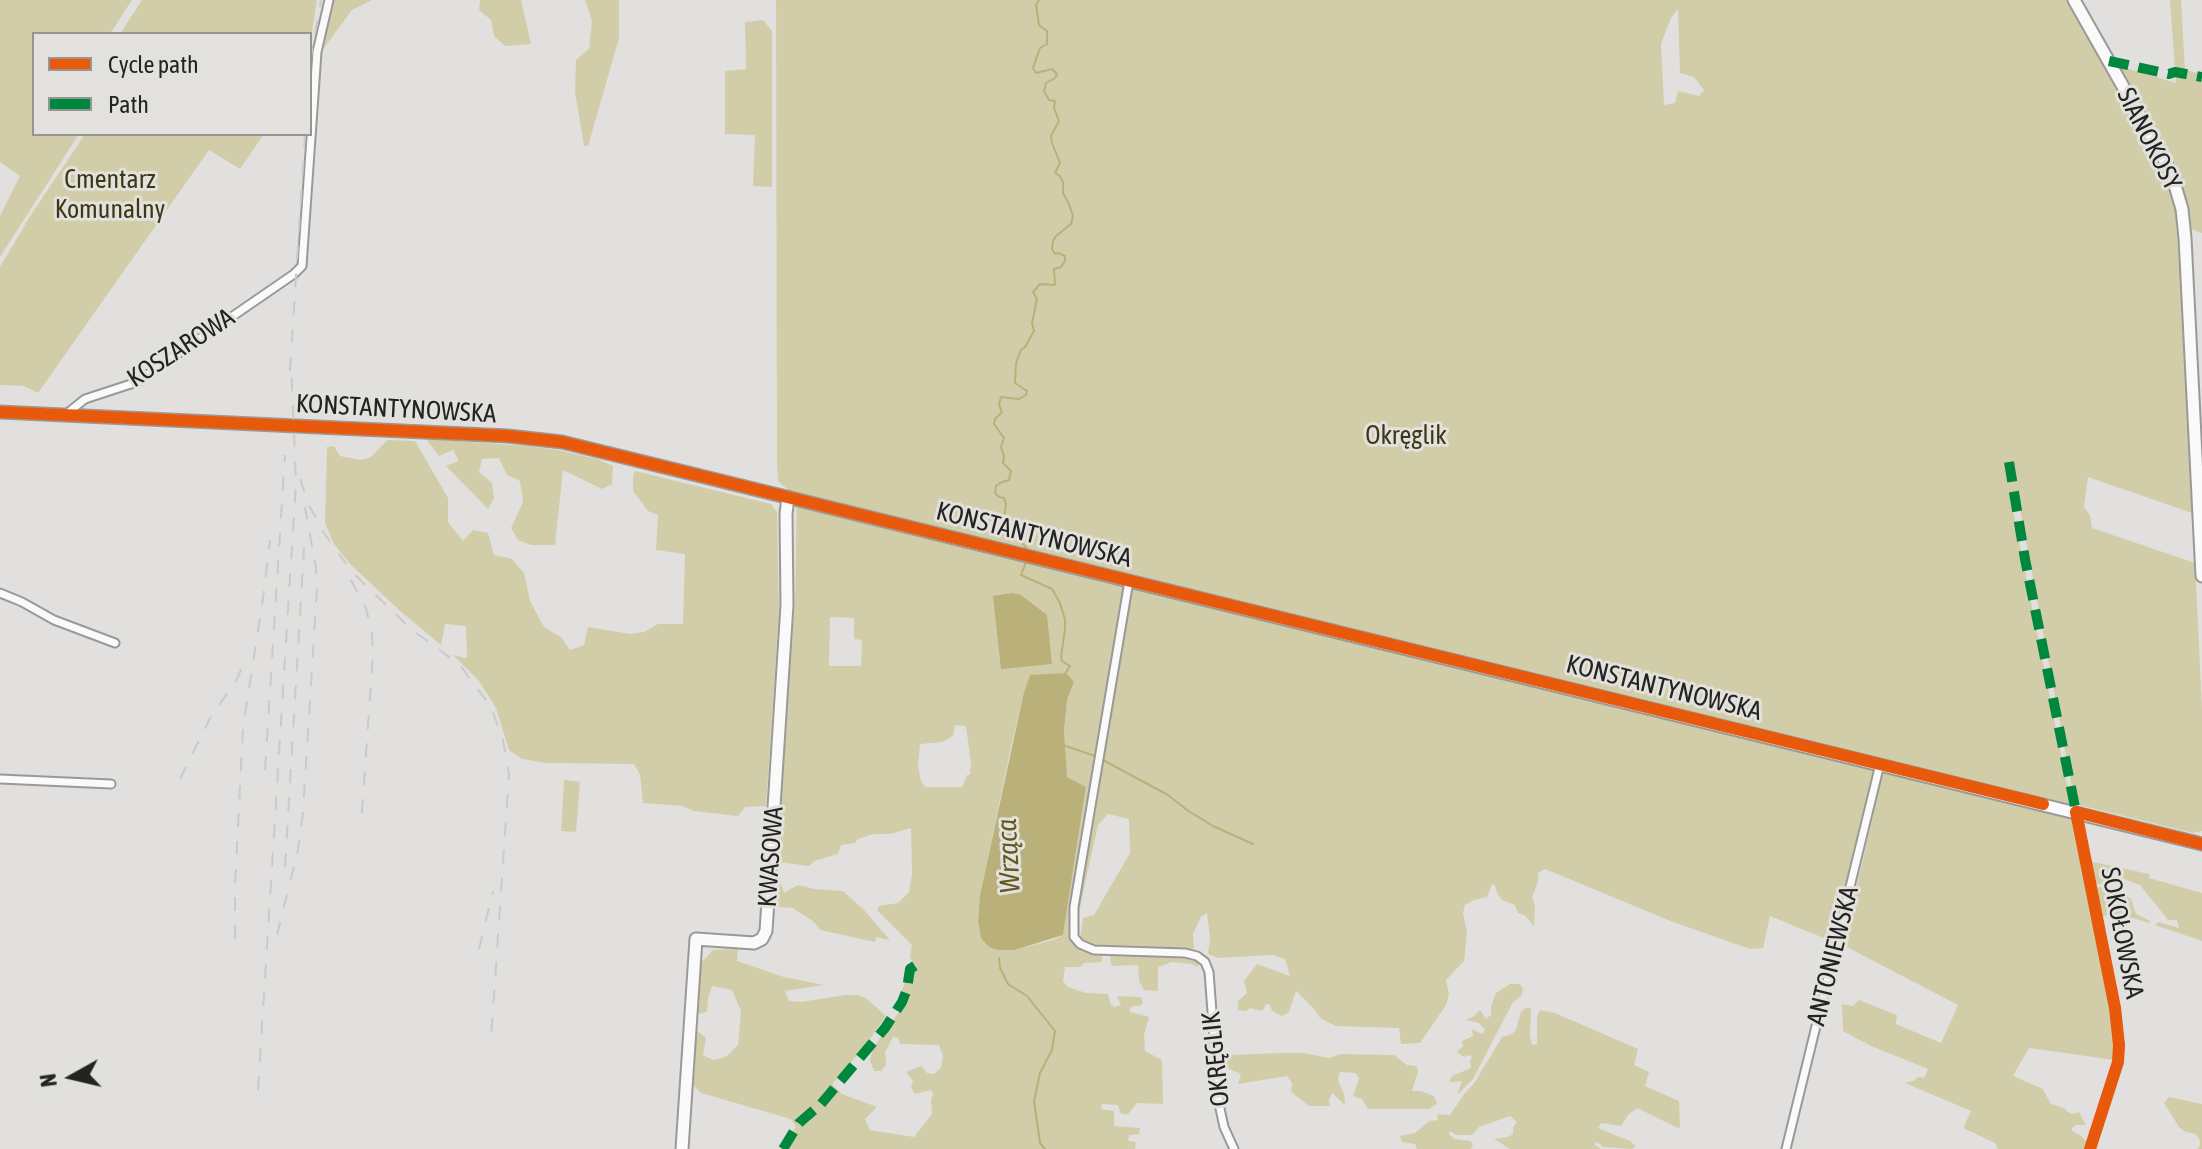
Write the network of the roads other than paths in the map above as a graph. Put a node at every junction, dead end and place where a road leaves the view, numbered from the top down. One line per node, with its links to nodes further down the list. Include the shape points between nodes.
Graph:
1 (329, 0): 3 (street, KOSZAROWA, via 317,52)
2 (2074, 0): 8 (main road, SIANOKOSY, via 2164,159 2182,209)
3 (312, 132)
4 (312, 136): 6 (street, KOSZAROWA, via 302,266 137,382 85,399)
5 (0, 412): 6 (main road, KONSTANTYNOWSKA)
6 (65, 415): 7 (main road, KONSTANTYNOWSKA, via 539,438)
7 (788, 497): 9 (main road, KONSTANTYNOWSKA); 17 (main road, KWASOWA, via 787,605 767,927 754,943 696,939)
8 (2202, 576)
9 (1129, 581): 12 (main road, KONSTANTYNOWSKA); 18 (street, OKRĘGLIK, via 1074,907 1074,937 1094,950 1185,953 1205,962 1219,1104)
10 (0, 593): 11 (street)
11 (115, 643)
12 (1880, 764): 15 (main road, KONSTANTYNOWSKA); 19 (street, ANTONIEWSKA)
13 (0, 779): 14 (street)
14 (111, 784)
15 (2076, 812): 16 (main road, KONSTANTYNOWSKA); 20 (street, SOKOŁOWSKA, via 2119,1045)
16 (2202, 844)
17 (682, 1149)
18 (1234, 1149)
19 (1786, 1149)
20 (2090, 1149)

